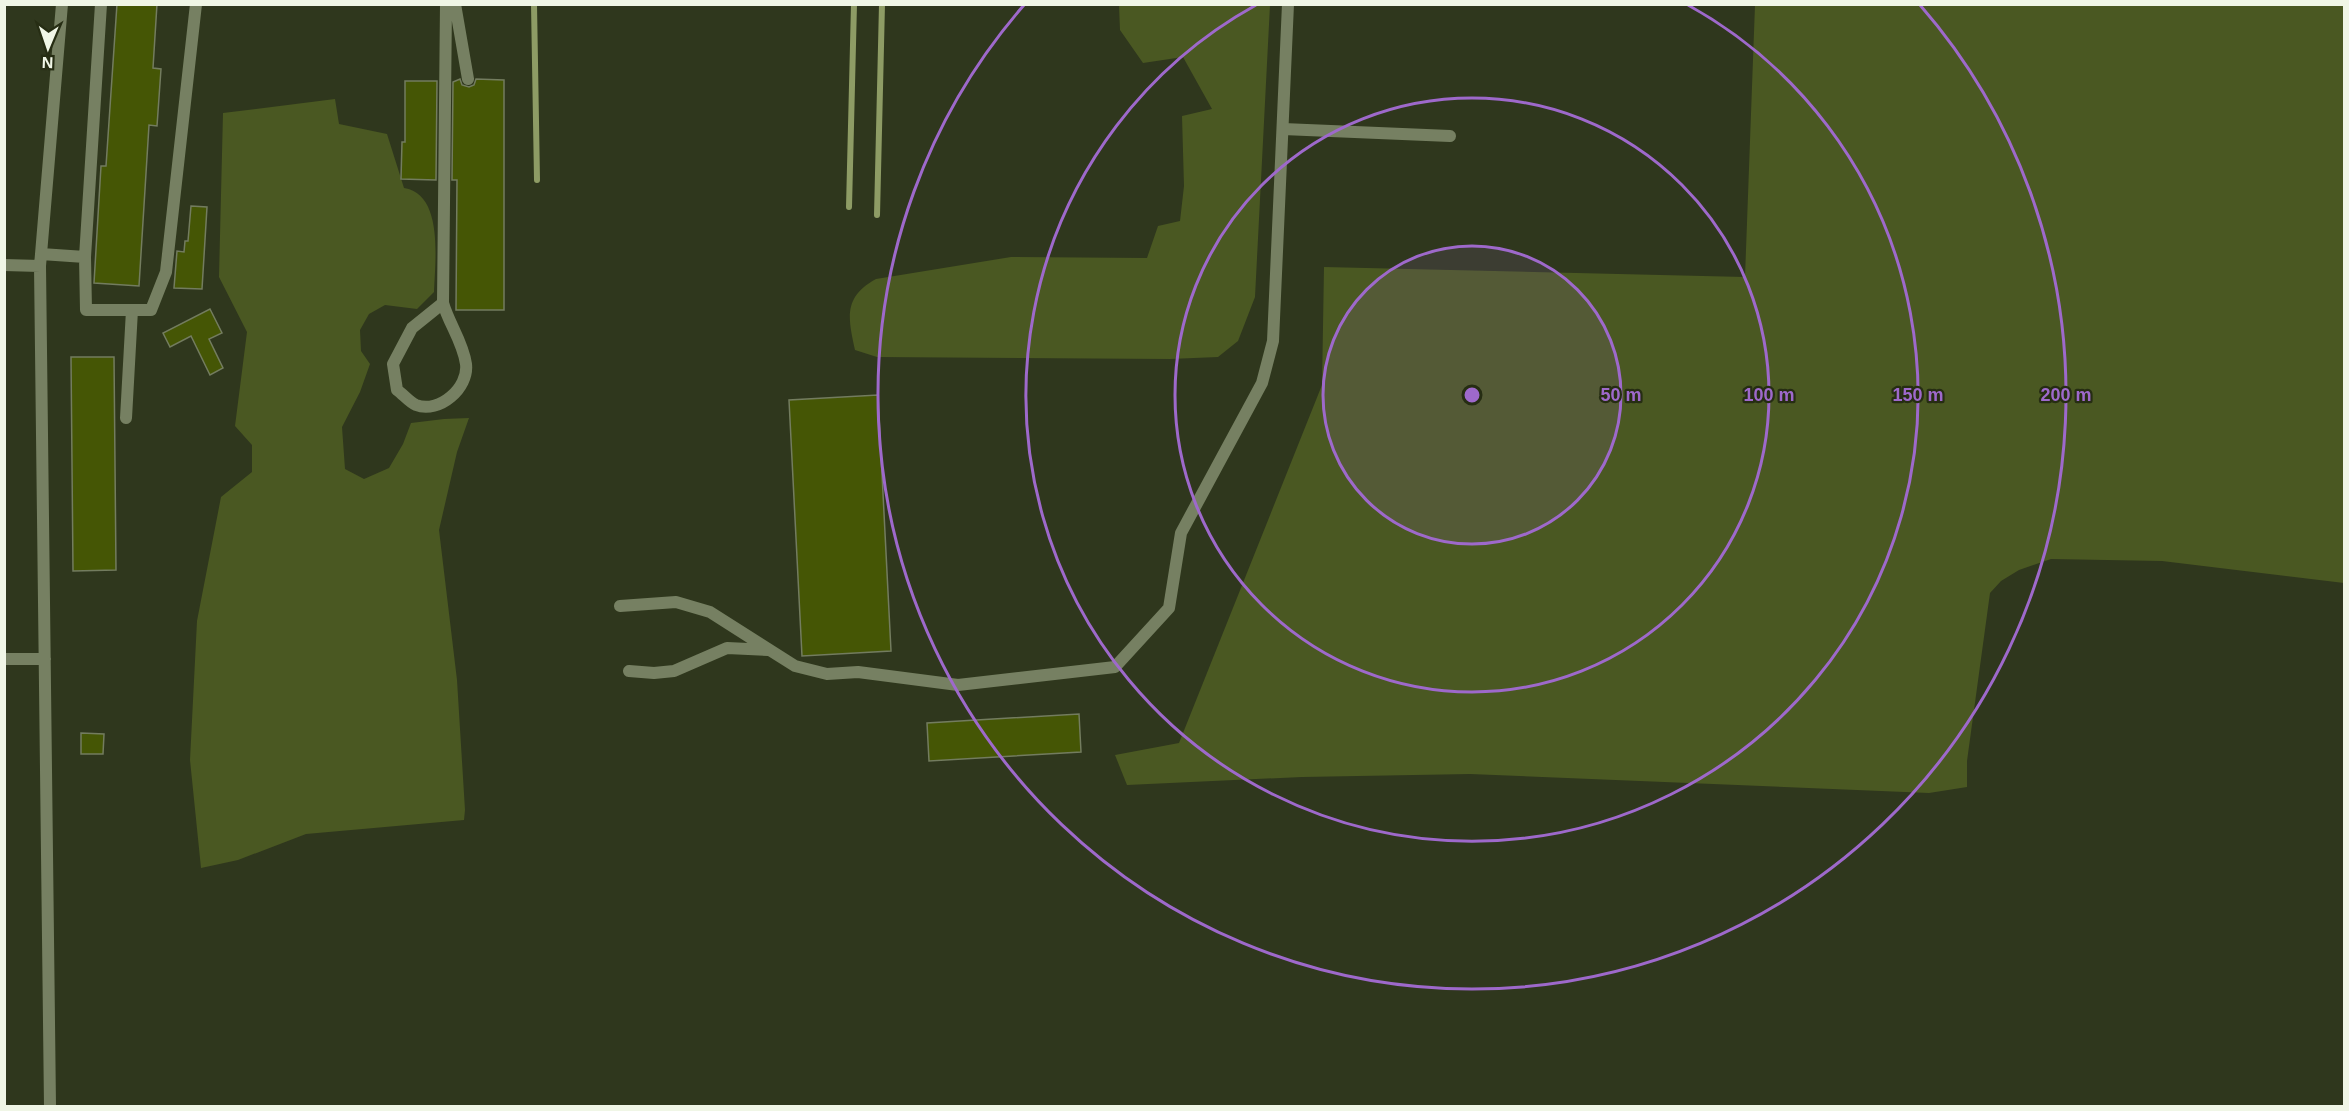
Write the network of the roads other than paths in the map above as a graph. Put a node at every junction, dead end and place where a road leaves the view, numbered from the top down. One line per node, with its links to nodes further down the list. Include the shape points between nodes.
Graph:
1 (62, 4): 11 (lane)
2 (101, 4): 10 (lane)
3 (196, 4): 14 (lane, via 166,272 151,310)
4 (446, 4): 13 (lane)
5 (454, 4): 7 (lane)
6 (1288, 4): 8 (lane)
7 (468, 79)
8 (1283, 129): 9 (lane); 17 (lane, via 1273,341 1262,383 1181,533 1169,608 1115,667 958,685 858,672 827,674 795,666)
9 (1450, 136)
10 (85, 257): 11 (lane); 14 (lane, via 86,310)
11 (40, 260): 12 (lane); 19 (lane)
12 (4, 265)
13 (443, 303): 13 (lane, via 412,328 393,364 397,390 416,405 437,406 458,392 467,367)
14 (132, 310): 15 (lane)
15 (126, 418)
16 (620, 606): 17 (lane, via 676,602 699,608)
17 (772, 651): 20 (lane, via 727,648 674,671)
18 (4, 659): 19 (lane)
19 (45, 659): 21 (lane)
20 (629, 671)
21 (50, 1107)

